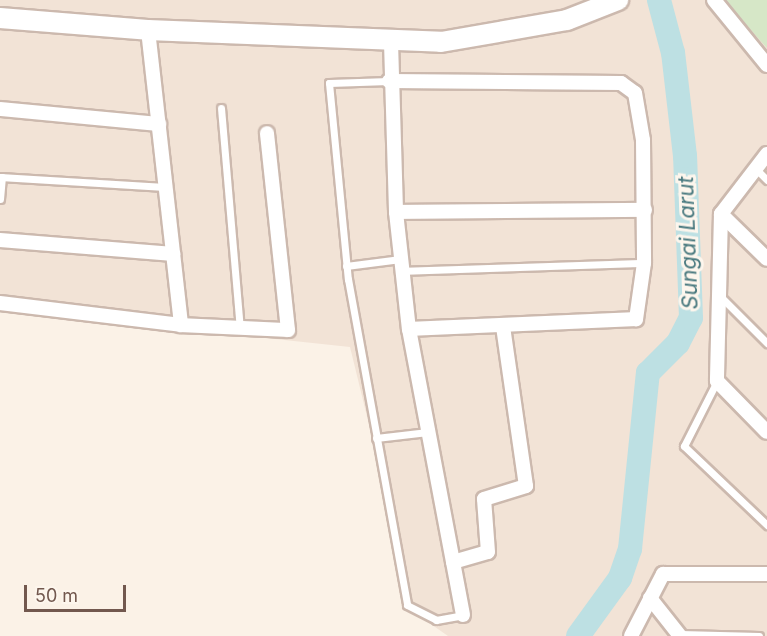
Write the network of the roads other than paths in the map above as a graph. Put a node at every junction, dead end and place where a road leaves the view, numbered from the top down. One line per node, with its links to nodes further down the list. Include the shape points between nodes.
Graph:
1 (618, 0): 5 (street, via 567,20 512,32 441,42)
2 (714, 0): 6 (street)
3 (0, 18): 4 (street)
4 (148, 30): 5 (street); 10 (street)
5 (391, 42): 7 (street)
6 (767, 65)
7 (389, 81): 18 (street, via 621,83 635,93); 19 (street); 26 (lane, via 329,83)
8 (221, 108): 31 (lane)
9 (0, 110): 10 (street)
10 (159, 124): 16 (street)
11 (267, 133): 31 (street, via 288,330)
12 (767, 154): 13 (street)
13 (755, 168): 15 (lane); 20 (street)
14 (1, 177): 16 (lane); 17 (lane)
15 (767, 180)
16 (165, 187): 22 (street)
17 (0, 199)
18 (645, 210): 19 (street); 24 (street)
19 (396, 212): 25 (street)
20 (721, 214): 23 (street); 27 (street)
21 (0, 240): 22 (street)
22 (173, 254): 29 (street)
23 (767, 259)
24 (644, 263): 25 (lane); 30 (street, via 636,319)
25 (402, 265): 26 (lane); 32 (street)
26 (346, 266): 37 (lane)
27 (722, 298): 33 (lane); 34 (street)
28 (0, 303): 29 (street)
29 (181, 325): 31 (street)
30 (503, 327): 32 (street); 39 (street, via 526,486 484,499 488,552)
31 (240, 328)
32 (409, 329): 35 (street)
33 (767, 343)
34 (717, 381): 36 (street); 38 (lane, via 684,446)
35 (428, 432): 37 (lane); 39 (street)
36 (767, 432)
37 (376, 438): 42 (lane, via 407,605 436,620)
38 (767, 525)
39 (453, 562): 42 (street)
40 (767, 574): 41 (street, via 663,574)
41 (650, 597): 43 (street); 44 (street)
42 (463, 615)
43 (680, 635): 45 (lane)
44 (631, 636)
45 (759, 636)

